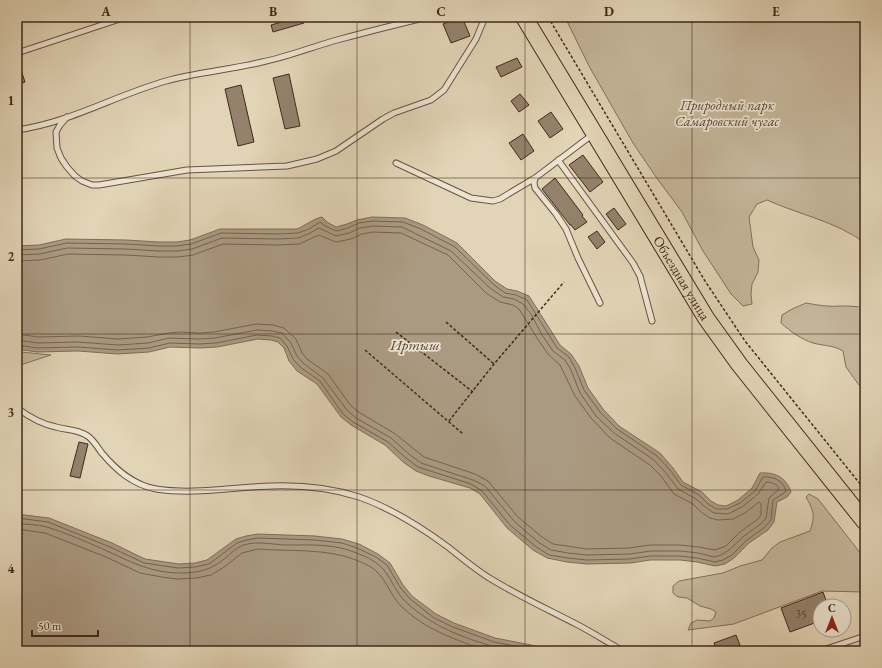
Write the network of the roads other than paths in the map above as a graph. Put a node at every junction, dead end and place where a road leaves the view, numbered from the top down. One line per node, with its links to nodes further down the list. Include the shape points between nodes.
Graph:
1 (126, 17): 6 (lane)
2 (428, 17): 7 (lane, via 343,38 290,56 192,75 141,88)
3 (485, 17): 7 (lane, via 476,39 438,96 394,113 336,151 317,159 287,166 187,170 92,185 75,176 67,167 58,148 56,132)
4 (524, 17): 9 (main road, Объездная улица)
5 (536, 17): 9 (main road, Объездная улица)
6 (17, 53)
7 (67, 117): 8 (lane, via 38,127)
8 (17, 130)
9 (599, 131): 10 (lane); 16 (main road, Объездная улица, via 730,335); 17 (main road, Объездная улица, via 678,271 722,340)
10 (558, 160): 12 (lane); 14 (lane, via 633,263 640,276)
11 (396, 163): 12 (lane, via 471,198 483,201 500,199)
12 (535, 178): 13 (lane, via 535,188 566,229)
13 (600, 303)
14 (652, 320)
15 (17, 408): 19 (lane, via 44,424 76,430 87,435 112,465 141,486 176,491 302,486 359,497 399,515 514,593)
16 (865, 506)
17 (865, 522)
18 (865, 636): 20 (lane)
19 (623, 651)
20 (820, 651)

